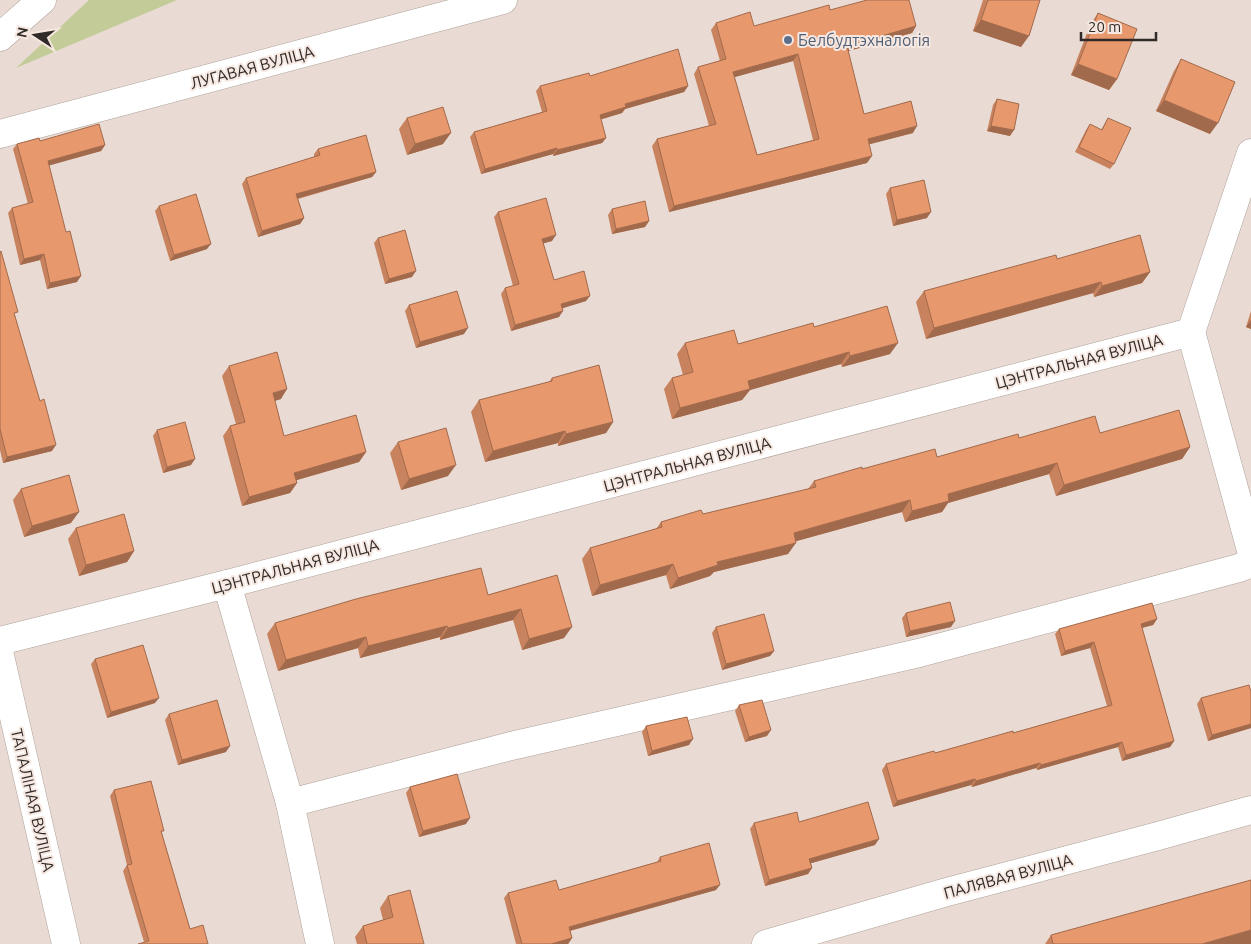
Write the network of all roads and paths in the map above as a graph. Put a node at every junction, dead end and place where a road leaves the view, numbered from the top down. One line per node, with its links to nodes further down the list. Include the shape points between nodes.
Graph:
1 (42, 0): 3 (street)
2 (503, 0): 4 (street, ЛУГАВАЯ ВУЛІЦА)
3 (0, 37)
4 (0, 134)
5 (1251, 153): 6 (street)
6 (1240, 224): 7 (street)
7 (1191, 332): 8 (street); 10 (street, ЦЭНТРАЛЬНАЯ ВУЛІЦА)
8 (1251, 550)
9 (1251, 563): 13 (street, via 919,653 511,746)
10 (227, 584): 11 (street, ЦЭНТРАЛЬНАЯ ВУЛІЦА); 13 (street)
11 (0, 641)
12 (0, 656): 15 (street, ТАПАЛІНАЯ ВУЛІЦА)
13 (290, 803): 16 (street)
14 (1251, 810): 17 (street, ПАЛЯВАЯ ВУЛІЦА)
15 (62, 943)
16 (320, 944)
17 (766, 944)

